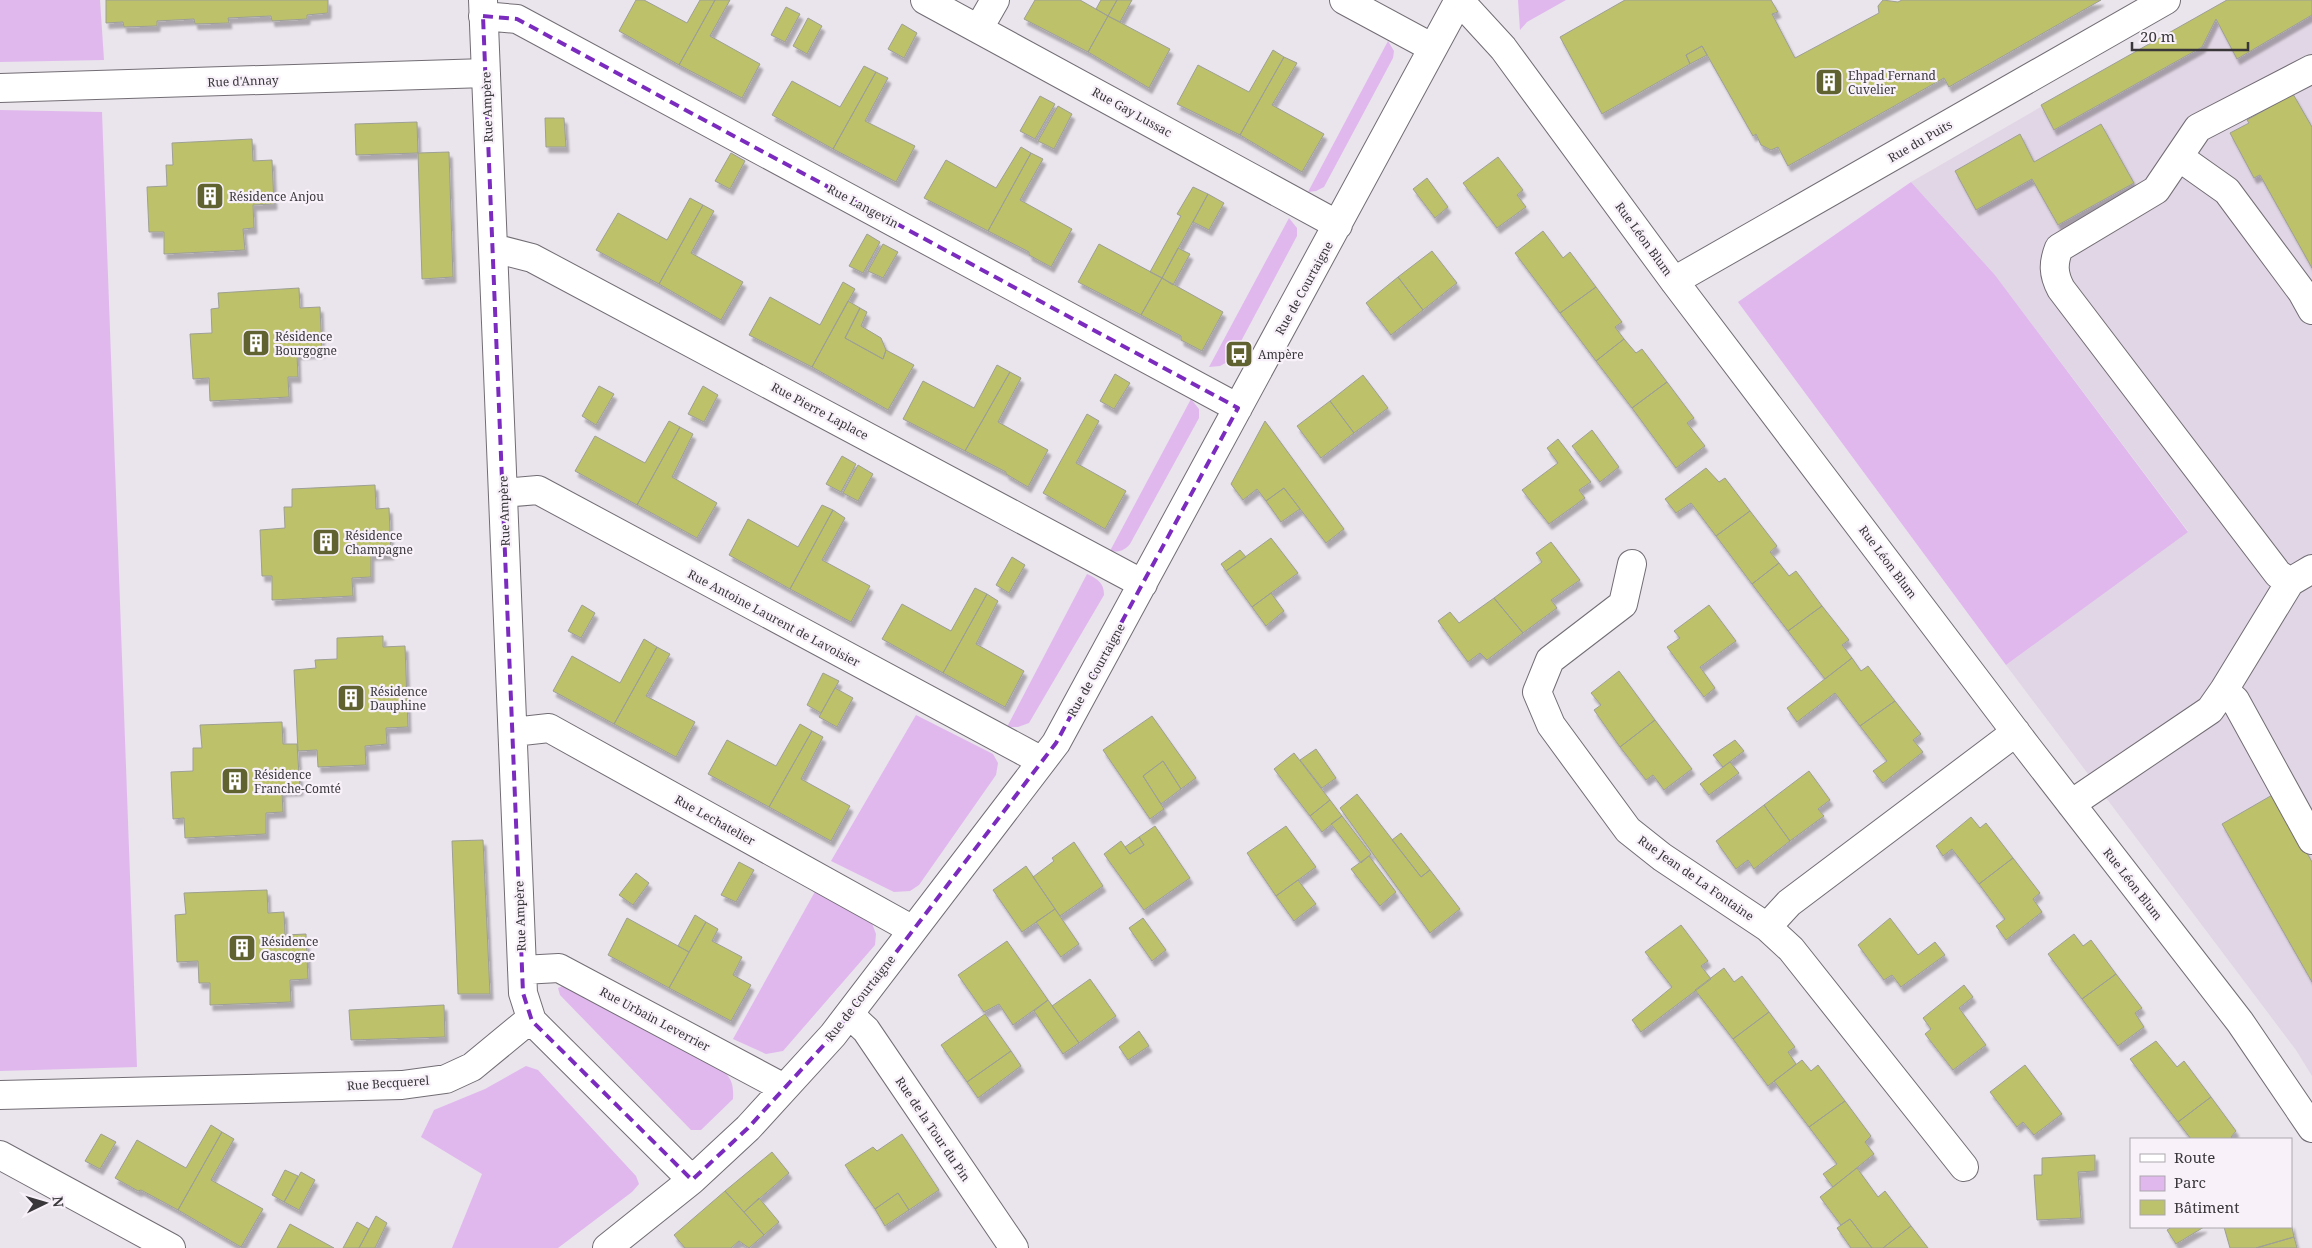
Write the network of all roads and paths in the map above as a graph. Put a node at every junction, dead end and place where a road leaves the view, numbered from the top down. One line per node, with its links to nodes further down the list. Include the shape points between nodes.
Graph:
1 (925, 0): 7 (street, Rue Gay Lussac)
2 (995, 0): 7 (street)
3 (1344, 0): 8 (street)
4 (1459, 0): 8 (street, Rue de Courtaigne); 15 (street, Rue Léon Blum, via 1502,48)
5 (2166, 0): 15 (street, Rue du Puits)
6 (483, 8): 9 (street, Rue Ampère); 17 (street, Rue Langevin, via 517,19)
7 (979, 28): 13 (street, Rue Gay Lussac)
8 (1433, 48): 13 (street, Rue de Courtaigne)
9 (486, 73): 11 (street, Rue d'Annay); 14 (street, Rue Ampère)
10 (2311, 73): 12 (street, via 2198,128)
11 (0, 88)
12 (2180, 157): 16 (street, via 2227,191); 20 (street, via 2156,190 2059,248 2054,261 2055,278 2278,574)
13 (1338, 225): 17 (street, Rue de Courtaigne)
14 (493, 248): 18 (street, Rue Ampère); 21 (street, Rue Pierre Laplace, via 532,258)
15 (1674, 281): 24 (street, Rue Léon Blum)
16 (2312, 310)
17 (1238, 408): 21 (street, Rue de Courtaigne)
18 (503, 493): 23 (street, Rue Ampère); 25 (street, Rue Antoine Laurent de Lavoisier, via 538,490)
19 (1632, 564): 28 (street, Rue Jean de La Fontaine, via 1623,604 1550,660 1537,692 1551,725 1628,830 1662,857)
20 (2301, 576): 22 (street)
21 (1143, 584): 25 (street, Rue de Courtaigne, via 1056,743)
22 (2224, 690): 26 (street, via 2210,710); 27 (street, via 2236,700)
23 (513, 732): 29 (street, Rue Lechatelier, via 549,728); 30 (street, Rue Ampère)
24 (2016, 732): 26 (street, Rue Léon Blum); 28 (street, Rue Jean de La Fontaine, via 1789,903)
25 (1042, 762): 29 (street, Rue de Courtaigne)
26 (2071, 804): 35 (street, Rue Léon Blum, via 2240,1022)
27 (2312, 840)
28 (1767, 927): 37 (street, Rue Jean de La Fontaine, via 1791,949)
29 (913, 930): 31 (street, Rue de Courtaigne)
30 (522, 970): 32 (street, Rue Ampère, via 523,993); 33 (street, Rue Urbain Leverrier, via 559,968)
31 (849, 1014): 33 (street, Rue de Courtaigne); 41 (street, Rue de la Tour du Pin, via 866,1030)
32 (532, 1022): 34 (street, Rue Becquerel, via 523,1025 472,1067 446,1079 402,1085); 38 (street)
33 (784, 1088): 38 (street, Rue de Courtaigne, via 748,1128)
34 (0, 1095)
35 (2312, 1128)
36 (0, 1155): 39 (street)
37 (1964, 1167)
38 (692, 1180): 40 (street, Rue de Courtaigne)
39 (171, 1248)
40 (607, 1248)
41 (1014, 1248)

